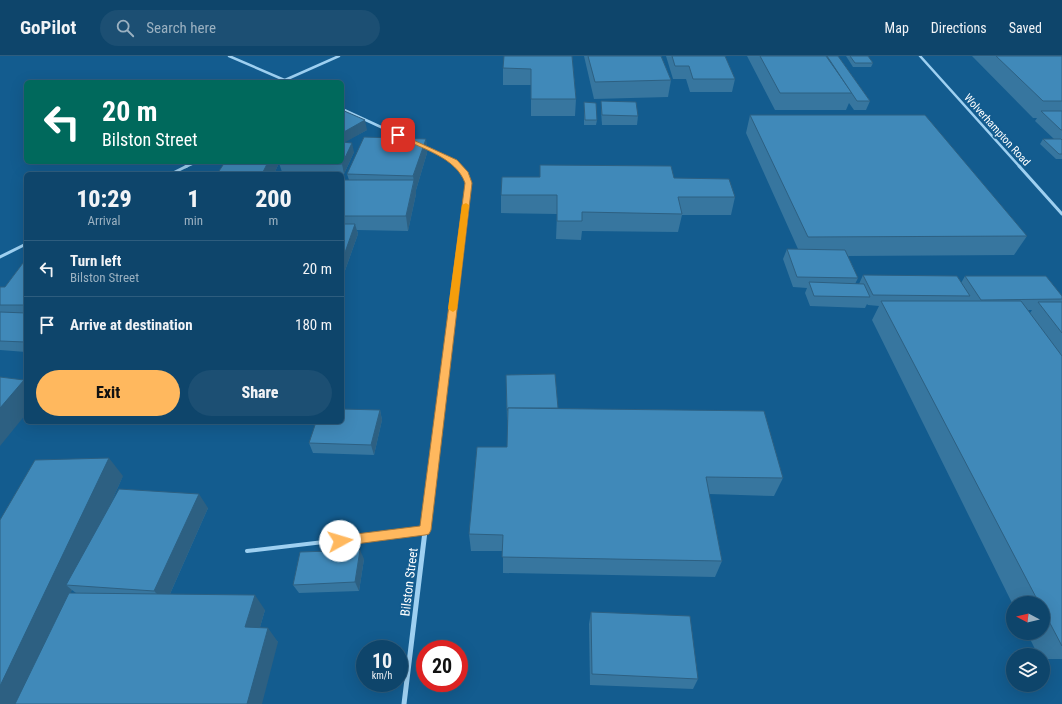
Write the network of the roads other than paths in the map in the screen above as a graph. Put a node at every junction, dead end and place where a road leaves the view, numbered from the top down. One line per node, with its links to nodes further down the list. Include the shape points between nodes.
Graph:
1 (229, 56): 4 (street)
2 (339, 56): 4 (street)
3 (920, 56): 10 (street, Wolverhampton Road)
4 (284, 80)
5 (344, 109): 6 (street)
6 (412, 142)
7 (420, 145): 13 (street, Bilston Street, via 455,162 465,172 468,183)
8 (192, 164): 9 (street)
9 (175, 172)
10 (1062, 214)
11 (24, 245): 12 (street)
12 (0, 257)
13 (425, 530): 14 (lane); 15 (street, Bilston Street)
14 (247, 551)
15 (404, 704)

